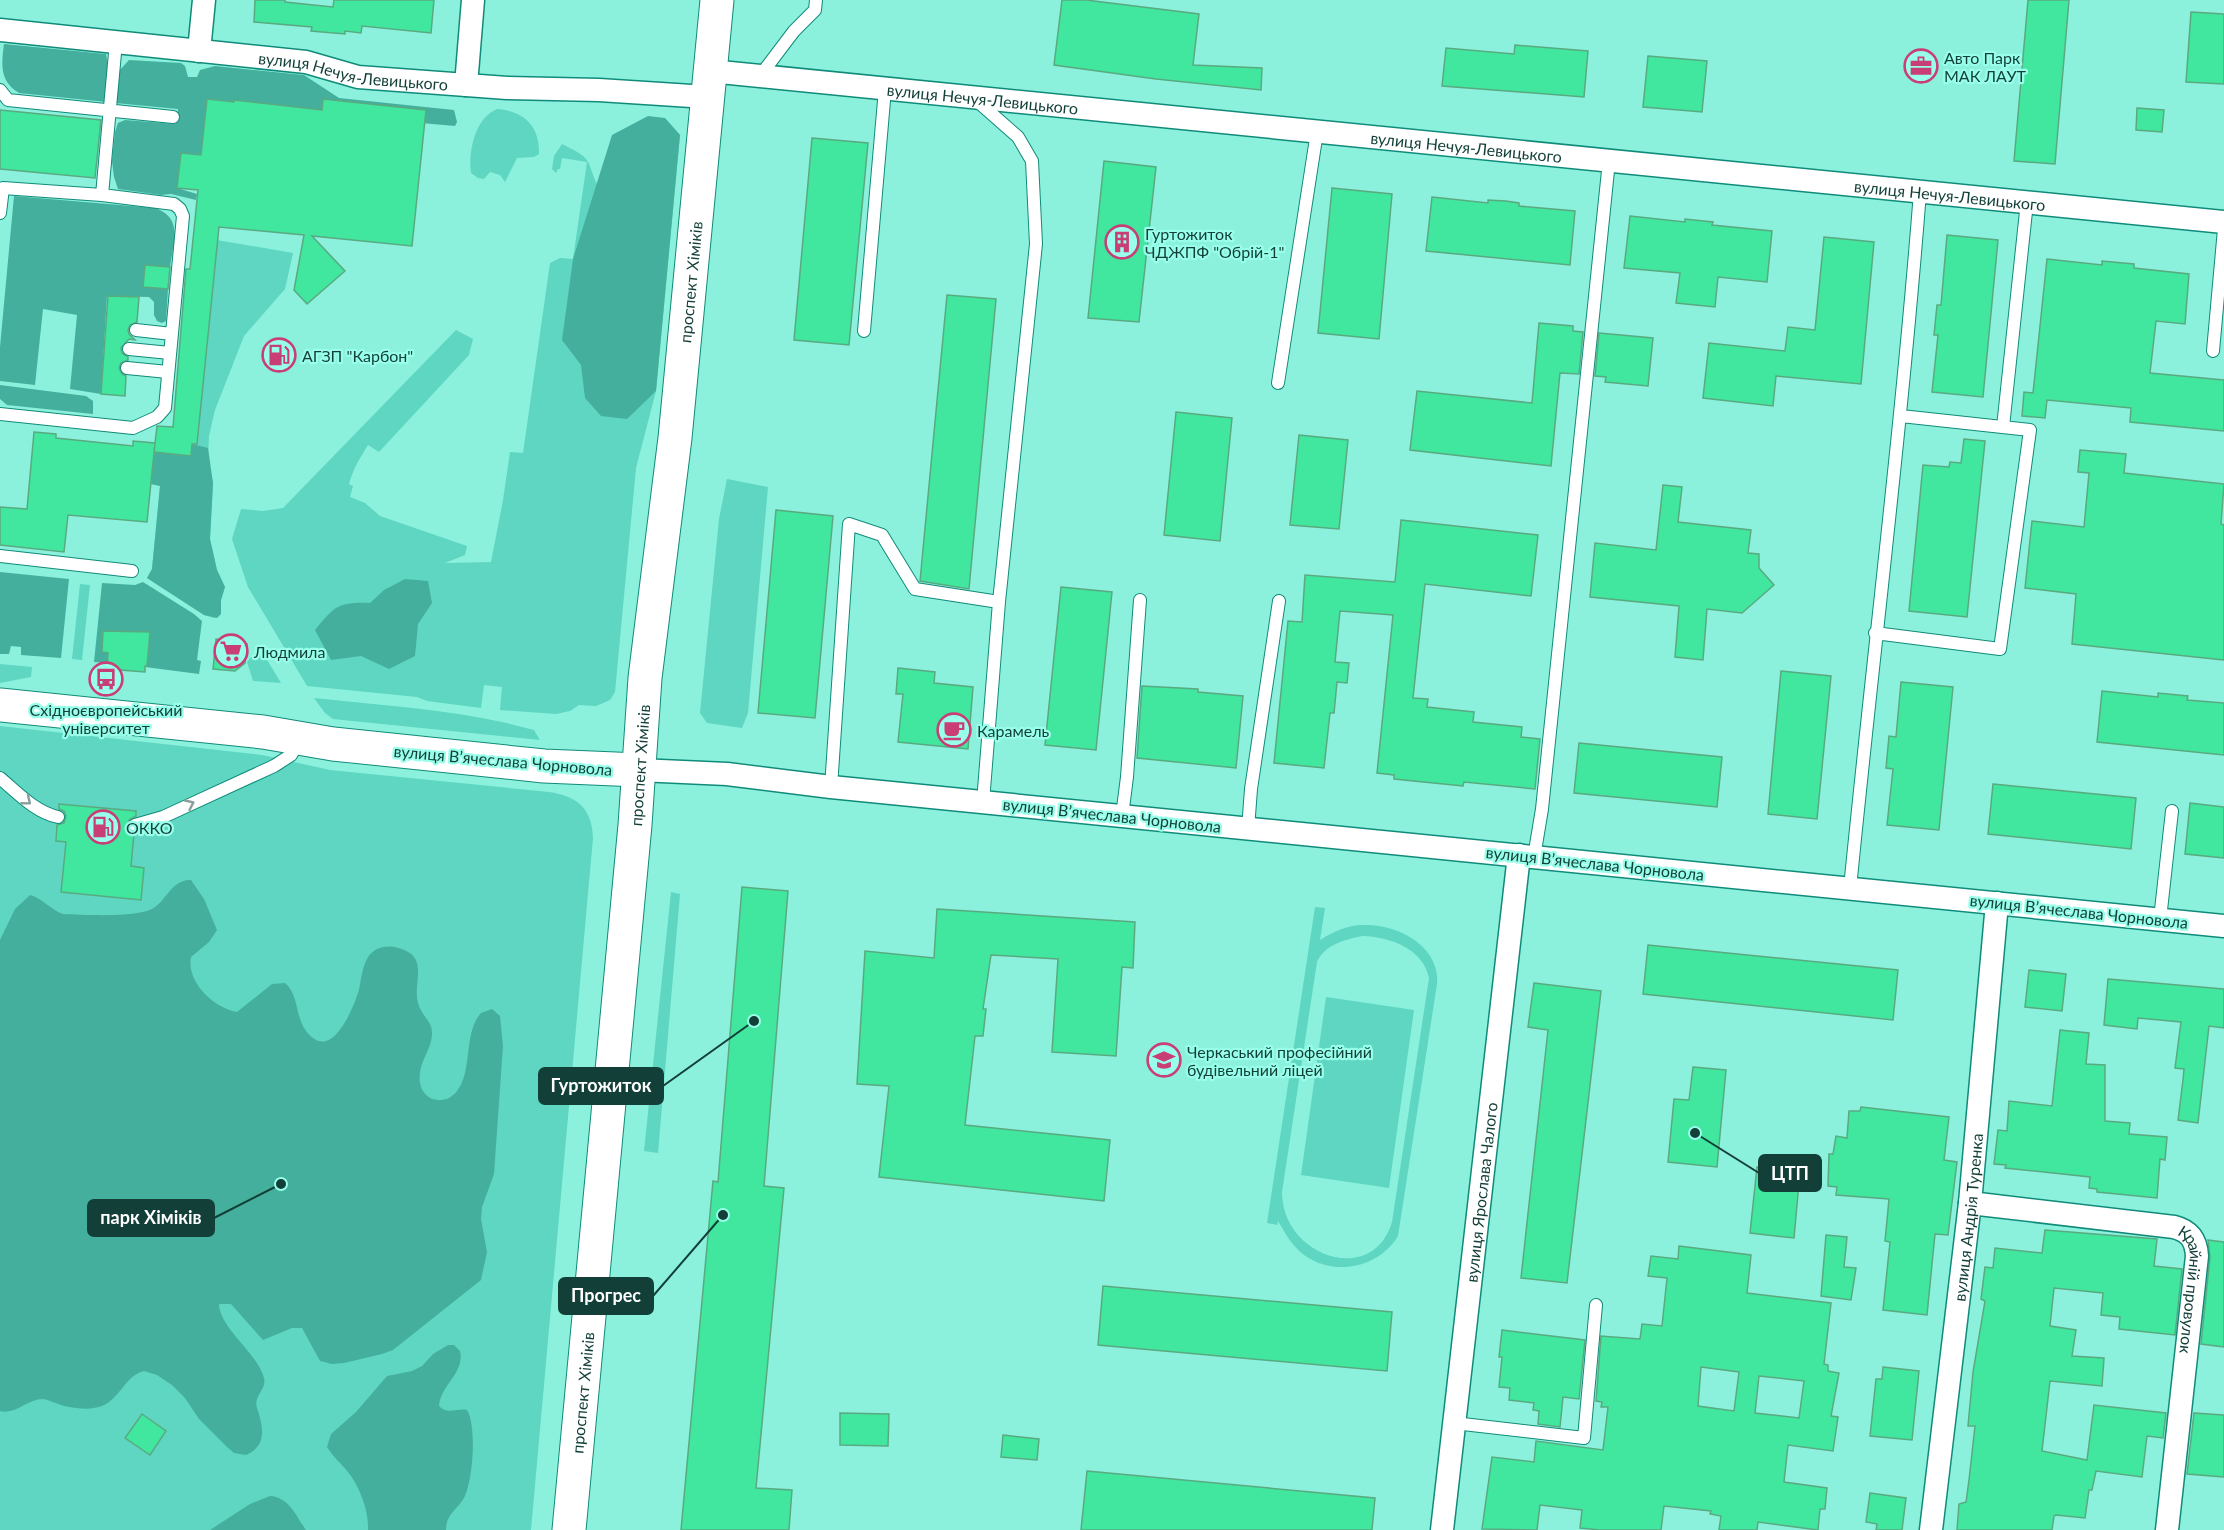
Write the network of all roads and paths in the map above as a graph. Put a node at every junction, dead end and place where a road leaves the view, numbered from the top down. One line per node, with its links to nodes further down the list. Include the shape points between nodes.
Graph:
1 (204, 0): 7 (street)
2 (473, 0): 10 (street)
3 (717, 0): 9 (main road, проспект Хіміків)
4 (816, 0): 8 (lane, via 815,10)
5 (0, 30): 6 (street, вулиця Нечуя-Левицького)
6 (116, 42): 7 (street, вулиця Нечуя-Левицького); 14 (lane)
7 (199, 51): 10 (street, вулиця Нечуя-Левицького, via 306,62 358,77)
8 (760, 76): 9 (street, вулиця Нечуя-Левицького); 11 (street, вулиця Нечуя-Левицького)
9 (709, 84): 10 (street, вулиця Нечуя-Левицького); 44 (main road, проспект Хіміків, via 675,438 645,678)
10 (466, 85)
11 (885, 88): 13 (street, вулиця Нечуя-Левицького); 25 (lane)
12 (0, 90): 14 (lane, via 8,100)
13 (974, 98): 16 (street, вулиця Нечуя-Левицького); 40 (lane, via 1018,137 1032,161 1036,244)
14 (110, 110): 15 (lane); 19 (lane)
15 (173, 117)
16 (1317, 132): 17 (street, вулиця Нечуя-Левицького); 32 (lane)
17 (1609, 161): 18 (street, вулиця Нечуя-Левицького); 53 (lane, via 1542,809)
18 (1920, 192): 20 (street, вулиця Нечуя-Левицького); 34 (lane)
19 (102, 195): 21 (lane, via 3,188); 26 (lane, via 174,204 180,209 183,216 179,308)
20 (2027, 202): 22 (street, вулиця Нечуя-Левицького); 35 (lane)
21 (0, 213)
22 (2224, 222)
23 (2224, 229): 28 (lane)
24 (136, 330): 26 (lane)
25 (864, 331)
26 (172, 334): 29 (lane)
27 (129, 349): 29 (lane)
28 (2213, 351)
29 (170, 353): 31 (lane)
30 (127, 368): 31 (lane)
31 (168, 372): 33 (lane, via 165,408 157,417 133,428)
32 (1278, 383)
33 (0, 414)
34 (1901, 416): 35 (lane); 41 (lane)
35 (2003, 427): 41 (lane, via 2030,429 2000,649)
36 (0, 555): 37 (lane)
37 (132, 571)
38 (1140, 600): 49 (lane)
39 (1279, 601): 52 (lane)
40 (999, 602): 46 (lane, via 915,589 882,536 849,524); 47 (lane)
41 (1875, 633): 54 (lane)
42 (0, 705): 43 (main road, вулиця Вʼячеслава Чорновола)
43 (301, 739): 44 (main road, вулиця Вʼячеслава Чорновола, via 544,766); 51 (lane, one-way to 43, via 163,817 274,766 291,755)
44 (639, 770): 46 (street, вулиця Вʼячеслава Чорновола, via 727,774); 61 (main road, проспект Хіміків)
45 (0, 778): 50 (lane, one-way to 50, via 35,807)
46 (831, 787): 47 (street, вулиця Вʼячеслава Чорновола)
47 (983, 802): 49 (street, вулиця Вʼячеслава Чорновола)
48 (2172, 811): 56 (lane)
49 (1122, 816): 52 (street, вулиця Вʼячеслава Чорновола)
50 (58, 817)
51 (135, 825)
52 (1248, 828): 53 (street, вулиця Вʼячеслава Чорновола)
53 (1527, 856): 54 (street, вулиця Вʼячеслава Чорновола); 60 (street, вулиця Ярослава Чалого)
54 (1850, 888): 55 (street, вулиця Вʼячеслава Чорновола)
55 (1997, 903): 56 (street, вулиця Вʼячеслава Чорновола); 58 (street, вулиця Андрія Туренка)
56 (2160, 919): 57 (street, вулиця Вʼячеслава Чорновола)
57 (2224, 926)
58 (1970, 1203): 63 (street, вулиця Андрія Туренка); 64 (street, Крайній провулок, via 2174,1227 2194,1240 2197,1256)
59 (1596, 1305): 60 (lane, via 1584,1438)
60 (1454, 1423): 62 (street, вулиця Ярослава Чалого)
61 (569, 1530)
62 (1442, 1530)
63 (1931, 1530)
64 (2167, 1530)

